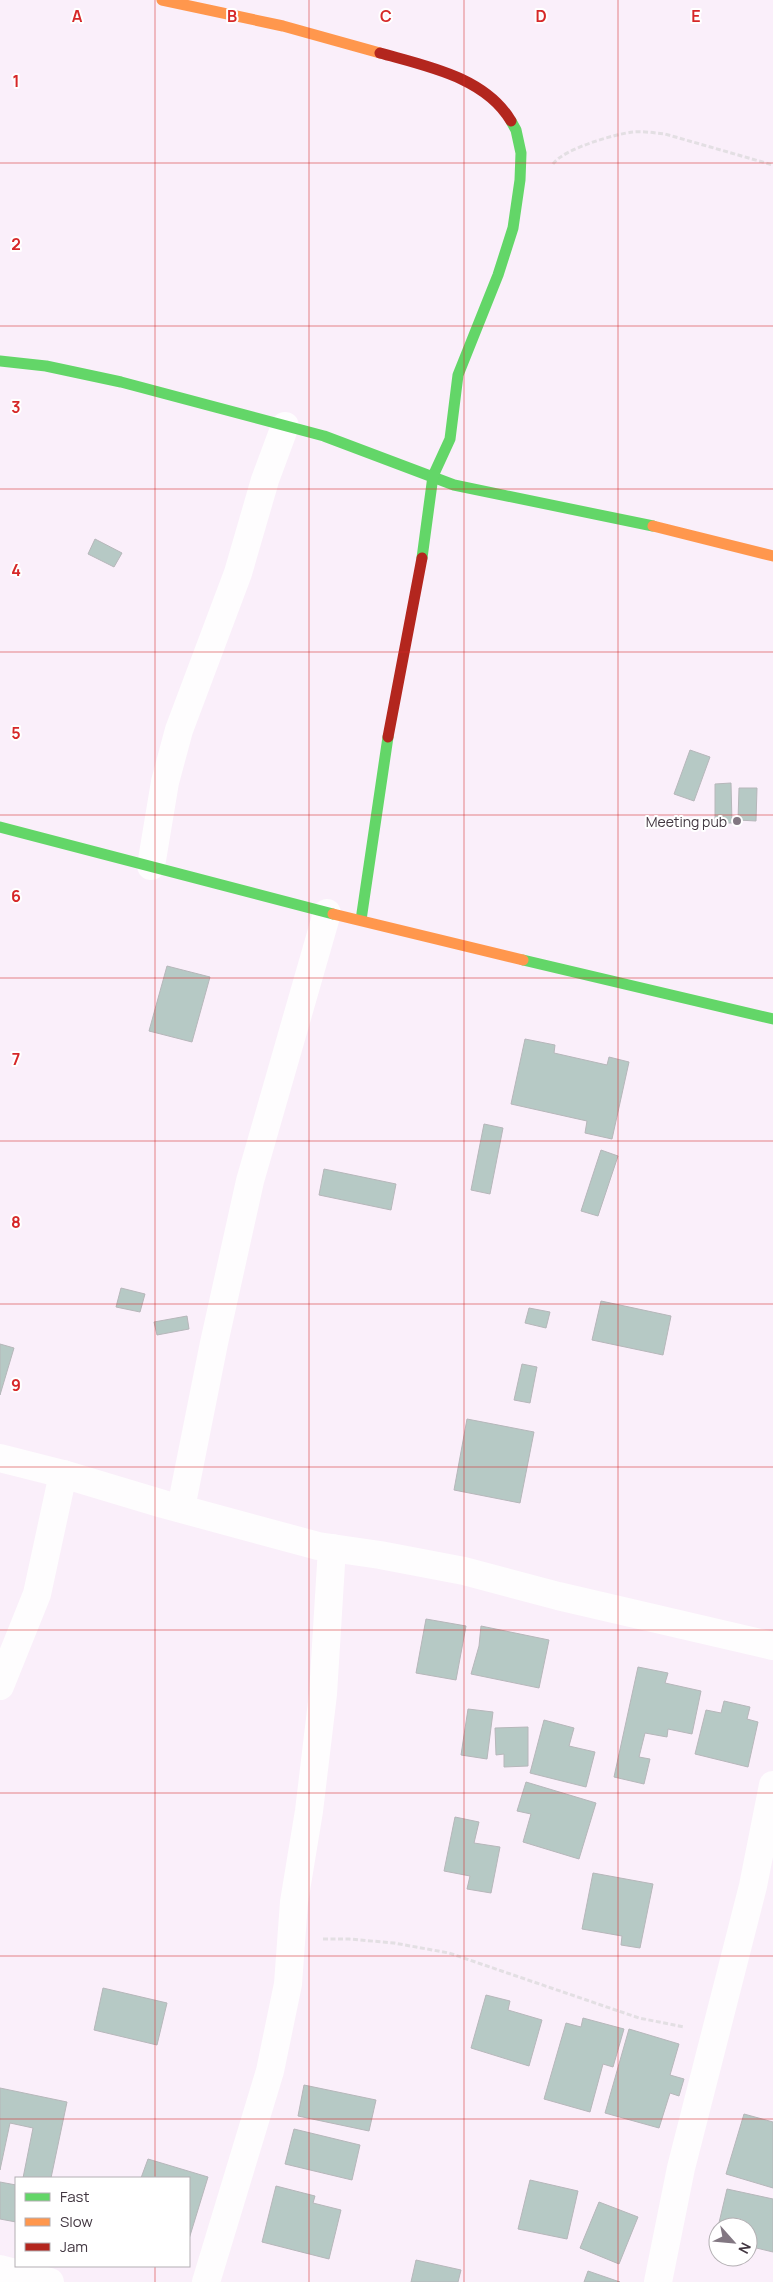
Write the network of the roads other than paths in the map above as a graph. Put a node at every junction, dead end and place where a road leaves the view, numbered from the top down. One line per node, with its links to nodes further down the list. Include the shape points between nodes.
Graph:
1 (162, 0): 4 (street, via 283,26 460,79 487,94 503,108 516,130 521,153 513,228 498,275 458,374 450,439)
2 (0, 361): 3 (street, via 46,366 122,382)
3 (285, 426): 4 (street, via 324,436); 7 (street, via 264,480 238,574 179,730 165,782)
4 (433, 476): 5 (street, via 454,485 628,520); 9 (street, via 424,548 390,723)
5 (773, 556)
6 (0, 827): 7 (street)
7 (151, 866): 8 (street)
8 (327, 913): 9 (street); 13 (street, via 250,1181)
9 (361, 920): 10 (street)
10 (773, 1019)
11 (0, 1458): 12 (street)
12 (63, 1474): 13 (street); 16 (street, via 38,1594)
13 (181, 1508): 14 (street)
14 (332, 1548): 15 (street, via 464,1572); 20 (street, via 324,1694 290,1944 288,1984 270,2071)
15 (773, 1646)
16 (0, 1686)
17 (773, 1785): 21 (street, via 753,1886 681,2168)
18 (0, 2269): 19 (street)
19 (50, 2282)
20 (206, 2282)
21 (658, 2282)

